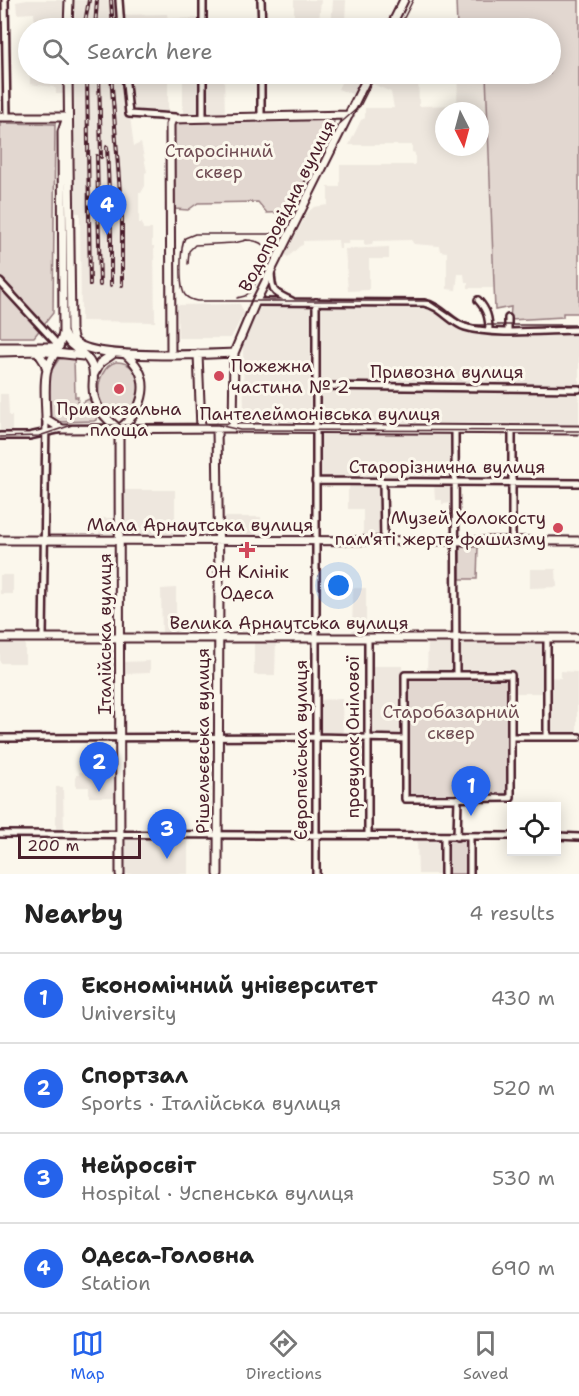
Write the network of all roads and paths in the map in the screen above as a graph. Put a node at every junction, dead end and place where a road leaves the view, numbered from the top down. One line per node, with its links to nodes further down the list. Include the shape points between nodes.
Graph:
1 (5, 0): 18 (street)
2 (69, 0): 7 (main road)
3 (119, 0): 8 (street)
4 (203, 0): 9 (street)
5 (261, 0): 10 (street)
6 (404, 0): 11 (main road)
7 (68, 18)
8 (120, 18)
9 (203, 18)
10 (261, 18)
11 (395, 18)
12 (68, 84): 19 (main road)
13 (126, 84): 20 (street, via 129,114)
14 (203, 84): 21 (street)
15 (261, 84): 22 (street)
16 (364, 84): 17 (main road, Водопровідна вулиця)
17 (349, 115): 22 (main road); 23 (main road, Водопровідна вулиця)
18 (3, 117): 19 (main road)
19 (67, 117): 33 (main road)
20 (175, 117): 21 (main road); 40 (main road, via 170,125)
21 (203, 118): 22 (main road)
22 (261, 118)
23 (271, 272): 26 (main road, Водопровідна вулиця); 27 (street, via 274,292)
24 (0, 282): 33 (street)
25 (478, 300): 31 (street, via 486,309)
26 (255, 302): 27 (street); 38 (main road, Водопровідна вулиця)
27 (294, 302): 28 (street)
28 (316, 302): 31 (street, via 429,304 459,325); 45 (street, Європейська вулиця)
29 (508, 318): 32 (street)
30 (579, 328): 32 (street)
31 (489, 329): 32 (street)
32 (508, 329)
33 (62, 342): 35 (main road); 39 (main road, via 74,341 81,347); 42 (main road); 42 (main road); 43 (main road)
34 (0, 347): 35 (main road)
35 (37, 349): 36 (main road); 43 (main road)
36 (0, 352)
37 (124, 353): 39 (main road); 40 (main road); 52 (main road, via 139,368 143,390 136,412)
38 (234, 353): 41 (main road); 50 (main road)
39 (113, 354): 44 (main road)
40 (171, 354): 41 (main road)
41 (198, 354): 48 (main road)
42 (85, 356): 44 (main road)
43 (47, 371): 47 (main road)
44 (94, 374): 52 (main road, via 95,401 104,417)
45 (316, 386): 46 (street, Привозна вулиця); 53 (street, Європейська вулиця)
46 (579, 388)
47 (46, 419): 51 (main road); 57 (street)
48 (201, 428): 49 (main road, Пантелеймонівська вулиця); 52 (main road, Пантелеймонівська вулиця)
49 (217, 428): 50 (main road, Пантелеймонівська вулиця); 67 (main road, Рішельєвська вулиця)
50 (233, 428): 53 (main road, Пантелеймонівська вулиця)
51 (62, 429): 52 (main road, Пантелеймонівська вулиця); 57 (street, Пантелеймонівська вулиця)
52 (118, 429): 66 (main road, Італійська вулиця)
53 (315, 429): 54 (main road, Пантелеймонівська вулиця); 59 (street, Європейська вулиця)
54 (455, 430): 55 (main road, Пантелеймонівська вулиця); 61 (street)
55 (513, 430): 56 (main road, Пантелеймонівська вулиця); 62 (street)
56 (579, 430)
57 (44, 432): 58 (street, Пантелеймонівська вулиця); 65 (street)
58 (0, 436)
59 (315, 482): 60 (street, Старорізнична вулиця); 68 (street, Європейська вулиця)
60 (383, 482): 61 (street, Старорізнична вулиця); 69 (street)
61 (455, 482): 62 (street, Старорізнична вулиця); 71 (street)
62 (512, 482): 63 (street, Старорізнична вулиця); 72 (street)
63 (579, 483)
64 (0, 540): 65 (main road, Мала Арнаутська вулиця)
65 (44, 540): 66 (main road, Мала Арнаутська вулиця); 74 (street)
66 (120, 540): 67 (main road, Мала Арнаутська вулиця); 75 (main road, Італійська вулиця)
67 (219, 540): 68 (main road, Мала Арнаутська вулиця); 76 (main road, Рішельєвська вулиця)
68 (315, 541): 69 (main road, Мала Арнаутська вулиця); 77 (street, Європейська вулиця)
69 (384, 541): 71 (main road, Мала Арнаутська вулиця)
70 (579, 541): 72 (main road, Мала Арнаутська вулиця)
71 (454, 542): 72 (main road, Мала Арнаутська вулиця); 79 (street)
72 (512, 542)
73 (0, 638): 74 (main road, Велика Арнаутська вулиця)
74 (43, 638): 75 (main road, Велика Арнаутська вулиця)
75 (120, 638): 76 (main road, Велика Арнаутська вулиця); 88 (main road, Італійська вулиця)
76 (218, 638): 77 (main road, Велика Арнаутська вулиця); 89 (main road, Рішельєвська вулиця)
77 (315, 638): 78 (main road, Велика Арнаутська вулиця); 83 (street, Європейська вулиця)
78 (368, 638): 79 (main road, Велика Арнаутська вулиця); 90 (street, провулок Онілової)
79 (455, 638): 80 (main road, Велика Арнаутська вулиця); 82 (street)
80 (547, 638): 81 (main road, Велика Арнаутська вулиця); 85 (street)
81 (579, 638)
82 (456, 675): 84 (street, via 511,675); 91 (street, via 405,675)
83 (315, 737): 89 (street); 90 (street); 96 (street, Європейська вулиця)
84 (511, 737): 85 (street); 92 (street, via 511,798)
85 (547, 737): 86 (street)
86 (579, 737)
87 (0, 738): 88 (street)
88 (120, 738): 89 (street); 94 (main road, Італійська вулиця)
89 (218, 738): 95 (main road, Рішельєвська вулиця)
90 (369, 738): 91 (street); 97 (street, провулок Онілової)
91 (405, 739): 92 (street, via 405,798)
92 (458, 798): 102 (street)
93 (0, 834): 94 (street)
94 (120, 835): 95 (street); 104 (main road, Італійська вулиця)
95 (218, 835): 96 (street); 105 (main road, Рішельєвська вулиця)
96 (316, 836): 97 (street); 106 (street, Європейська вулиця)
97 (368, 836): 101 (street)
98 (470, 836): 99 (street); 102 (street); 108 (street)
99 (507, 836)
100 (561, 836): 103 (street)
101 (444, 837): 102 (street); 107 (street)
102 (457, 837)
103 (579, 837)
104 (120, 874)
105 (218, 874)
106 (316, 874)
107 (444, 874)
108 (470, 874)

